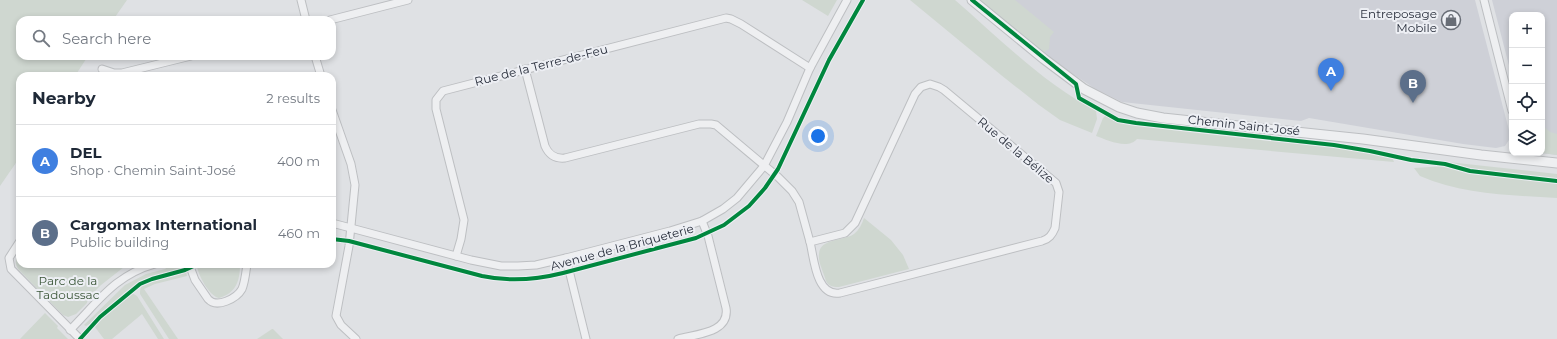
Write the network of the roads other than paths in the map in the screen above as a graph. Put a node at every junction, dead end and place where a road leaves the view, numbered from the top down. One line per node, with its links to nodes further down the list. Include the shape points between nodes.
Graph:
1 (301, 0): 6 (street)
2 (408, 0): 7 (street)
3 (848, 0): 10 (street, Avenue de la Briqueterie)
4 (972, 0): 18 (street, Chemin Saint-José, via 1076,84 1110,103 1137,113)
5 (1484, 0): 16 (street)
6 (305, 16)
7 (336, 18)
8 (174, 60): 14 (street)
9 (316, 60): 15 (street)
10 (810, 68): 12 (street, Rue de la Terre-de-Feu, via 741,24 726,18); 21 (street, Avenue de la Briqueterie, via 787,122)
11 (102, 69): 13 (street)
12 (525, 69): 21 (street, Rue de la Bélize, via 545,146 555,158 565,158 705,123 721,129); 27 (street, Rue de la Terre-de-Feu, via 447,90 436,100 463,216)
13 (111, 72)
14 (126, 72)
15 (319, 72)
16 (1509, 99)
17 (336, 123): 24 (street, via 354,178)
18 (1509, 155)
19 (1520, 156): 20 (street, Chemin Saint-José)
20 (1557, 164)
21 (764, 166): 22 (street, Avenue de la Briqueterie, via 737,198); 25 (street, Rue de la Bélize, via 796,196)
22 (702, 221): 28 (street, Avenue de la Briqueterie); 36 (street, via 727,316 718,328)
23 (336, 224): 24 (street, Avenue de la Briqueterie)
24 (351, 228): 27 (street, Avenue de la Briqueterie); 34 (street, via 336,316 341,325)
25 (810, 242): 25 (street, Rue de la Bélize, via 820,284 830,293 840,293 1046,240 1054,228 1058,187 1049,176 944,90 935,85 925,85 915,94 855,223 845,233)
26 (16, 247): 32 (street, via 9,258 14,274)
27 (456, 256): 28 (street, Avenue de la Briqueterie, via 510,266 536,265)
28 (566, 258): 35 (street)
29 (144, 268): 32 (street, via 119,280)
30 (190, 268): 31 (street, via 195,280 210,302 217,304 242,289)
31 (246, 268)
32 (70, 330): 33 (street)
33 (80, 339)
34 (356, 339)
35 (586, 339)
36 (678, 339)

